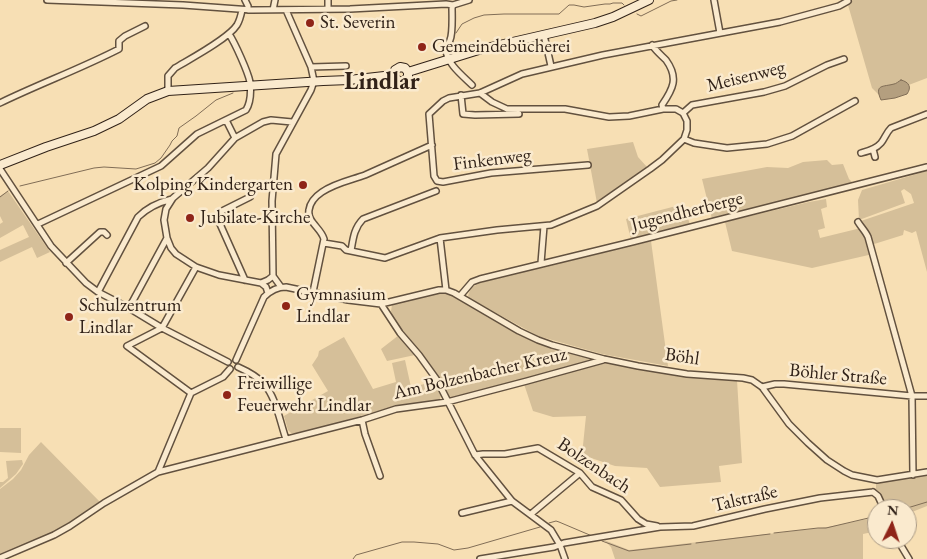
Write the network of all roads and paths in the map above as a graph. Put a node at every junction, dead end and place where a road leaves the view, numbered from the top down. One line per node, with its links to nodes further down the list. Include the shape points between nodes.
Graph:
1 (47, 0): 8 (street)
2 (245, 0): 14 (street, via 248,6)
3 (275, 0): 15 (street)
4 (328, 0): 13 (street)
5 (469, 0): 12 (street)
6 (649, 0): 20 (main road, via 595,24)
7 (714, 0): 18 (street)
8 (110, 1): 10 (street)
9 (848, 1): 18 (street, via 780,22)
10 (185, 2): 14 (street)
11 (402, 3): 12 (street); 13 (street)
12 (453, 5): 22 (street, via 451,39 446,50)
13 (328, 8): 16 (street)
14 (245, 10): 15 (street); 19 (street)
15 (274, 10): 16 (street)
16 (286, 10): 26 (street)
17 (146, 26): 36 (street, via 119,41 119,49)
18 (720, 33): 21 (street)
19 (229, 34): 31 (street); 32 (street, via 175,68 168,76)
20 (544, 35): 22 (main road); 25 (street)
21 (652, 45): 25 (street); 37 (street, via 666,60 673,76 671,91 662,104)
22 (449, 59): 27 (main road); 30 (street)
23 (844, 59): 38 (street, Meisenweg, via 784,86 692,105)
24 (346, 66): 26 (street)
25 (551, 66): 33 (street, via 522,74)
26 (311, 67): 29 (street)
27 (408, 72): 28 (main road, via 400,67); 28 (main road, via 403,82)
28 (393, 75): 29 (main road)
29 (314, 81): 31 (main road); 42 (street)
30 (472, 85)
31 (250, 86): 32 (main road); 41 (street, via 246,110)
32 (168, 91): 50 (main road, via 147,99 119,119 94,131)
33 (480, 93): 34 (street); 37 (street, via 507,109 565,109 609,117)
34 (460, 95): 39 (street, via 463,114); 45 (street, via 443,101 429,114)
35 (855, 101): 44 (street, via 792,136 767,144 727,148)
36 (0, 103)
37 (663, 110): 38 (street, via 676,109)
38 (683, 113): 44 (street, via 687,130)
39 (519, 114)
40 (927, 114): 46 (street, via 891,128)
41 (226, 120): 43 (street); 56 (street, via 198,134 161,166)
42 (292, 122): 43 (street, via 270,120); 66 (street, via 276,154 272,201)
43 (235, 138): 54 (street, via 208,168)
44 (684, 139): 57 (street, via 662,160 597,206)
45 (432, 145): 49 (street, Finkenweg, via 434,176 443,182 491,173); 61 (street, via 327,189 315,198 308,211 309,217 322,233)
46 (873, 149): 47 (street); 48 (street)
47 (861, 153)
48 (875, 157)
49 (588, 165)
50 (0, 167): 56 (street)
51 (927, 167): 64 (street, Jugendherberge)
52 (436, 192): 62 (street, via 363,219 354,231)
53 (250, 197): 67 (street, via 220,215 220,224)
54 (173, 198): 59 (street, via 166,208 164,220); 72 (street, via 144,211 138,218)
55 (858, 222): 85 (street, Böhler Straße, via 868,234)
56 (38, 224): 63 (street, via 51,246)
57 (544, 226): 60 (street); 64 (street)
58 (107, 235): 63 (street, via 100,232)
59 (167, 238): 65 (street, via 176,254); 76 (street)
60 (440, 238): 62 (street, via 385,258); 70 (street)
61 (324, 243): 62 (street); 73 (street)
62 (351, 251)
63 (66, 262): 72 (street)
64 (541, 263): 74 (street, Jugendherberge, via 472,282)
65 (196, 267): 67 (street); 77 (street)
66 (273, 276): 68 (street); 69 (street)
67 (245, 280): 68 (street)
68 (261, 283): 71 (street)
69 (281, 287): 71 (street); 73 (street)
70 (446, 290): 74 (street, Böhl); 75 (street)
71 (271, 291): 79 (street, via 264,297)
72 (98, 292): 76 (street)
73 (313, 292): 75 (street)
74 (460, 296): 78 (street, Böhl, via 538,340)
75 (381, 304): 87 (street, via 437,380)
76 (129, 308): 77 (street)
77 (162, 328): 80 (street); 84 (street, via 127,346)
78 (604, 359): 83 (street, Böhl, via 687,374 743,378); 87 (street, Am Bolzenbacher Kreuz)
79 (236, 360): 80 (street); 81 (street)
80 (228, 362): 82 (street)
81 (238, 367): 82 (street); 89 (street, via 254,374 266,385)
82 (230, 369): 84 (street, via 223,377)
83 (762, 387): 85 (street, Böhler Straße, via 784,384); 96 (street, via 789,424 827,460 852,475)
84 (191, 393): 91 (street)
85 (912, 396): 86 (street, Böhler Straße); 94 (street)
86 (927, 396)
87 (447, 402): 88 (street, Am Bolzenbacher Kreuz, via 396,409); 90 (street)
88 (362, 420): 89 (street, Am Bolzenbacher Kreuz); 95 (street)
89 (286, 439): 91 (street, Am Bolzenbacher Kreuz)
90 (475, 455): 93 (street, Bolzenbach, via 538,448); 99 (street)
91 (158, 472): 104 (street, Am Bolzenbacher Kreuz, via 54,535)
92 (927, 472): 94 (street)
93 (580, 473): 101 (street); 102 (street, Bolzenbach, via 592,488 621,500 646,524)
94 (914, 475): 96 (street)
95 (380, 476)
96 (874, 480): 97 (street)
97 (873, 492): 98 (street); 102 (street, Talstraße, via 764,509 693,526)
98 (879, 499)
99 (512, 501): 100 (street); 101 (street)
100 (462, 513)
101 (531, 514): 103 (street, via 551,530)
102 (660, 527): 103 (street, Talstraße)
103 (560, 545): 105 (street, Talstraße); 106 (street)
104 (0, 558)
105 (480, 559)
106 (565, 559)

